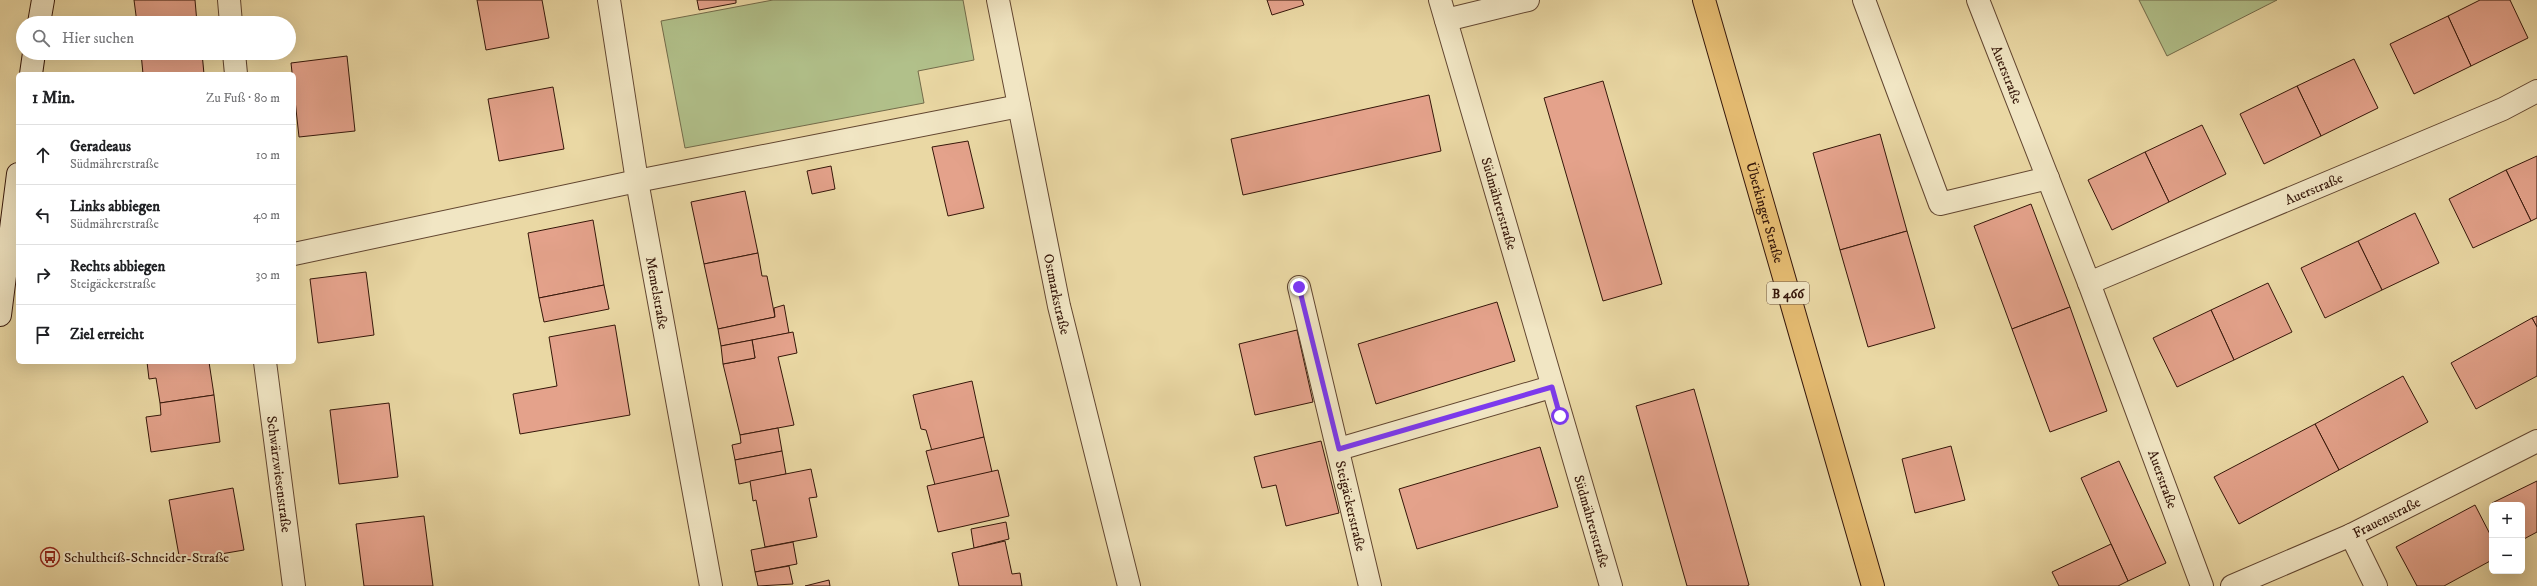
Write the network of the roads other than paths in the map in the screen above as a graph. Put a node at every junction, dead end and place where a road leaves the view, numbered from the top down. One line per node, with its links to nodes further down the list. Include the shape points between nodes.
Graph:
1 (43, 0): 10 (street)
2 (229, 0): 11 (street)
3 (609, 0): 19 (street, Memelstraße)
4 (998, 0): 17 (street, Ostmarkstraße)
5 (1528, 0): 9 (street, Südmährerstraße)
6 (1704, 0): 35 (main road, Überkinger Straße / B 466)
7 (1864, 0): 18 (street, via 1940,204)
8 (1978, 0): 18 (street, Auerstraße)
9 (1443, 10): 26 (street, Südmährerstraße)
10 (40, 16)
11 (230, 16)
12 (33, 60): 14 (street)
13 (235, 60): 15 (street)
14 (31, 72)
15 (236, 72)
16 (2537, 91): 22 (street, Auerstraße, via 2504,109)
17 (1019, 106): 19 (street); 32 (street, Ostmarkstraße, via 1059,306)
18 (2048, 178): 22 (street, Auerstraße)
19 (637, 181): 21 (street); 31 (street, Memelstraße)
20 (16, 190): 24 (street)
21 (296, 254)
22 (2089, 283): 36 (street, Auerstraße)
23 (1299, 287): 28 (street, Steigäckerstraße)
24 (0, 314)
25 (265, 364): 30 (street, Schwärzwiesenstraße)
26 (1552, 387): 28 (street); 34 (street, Südmährerstraße)
27 (2537, 441): 29 (street, Frauenstraße)
28 (1339, 449): 33 (street, Steigäckerstraße)
29 (2351, 535): 37 (street, Frauenstraße); 38 (street)
30 (294, 586)
31 (711, 586)
32 (1129, 586)
33 (1370, 586)
34 (1611, 586)
35 (1873, 586)
36 (2202, 586)
37 (2232, 586)
38 (2376, 586)

